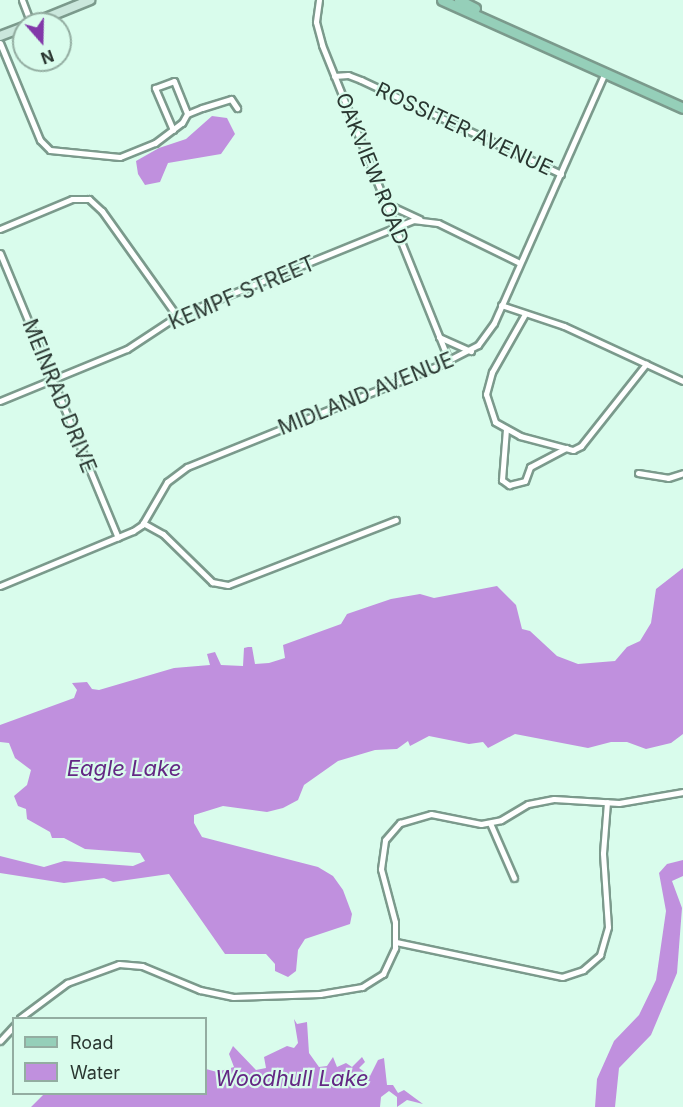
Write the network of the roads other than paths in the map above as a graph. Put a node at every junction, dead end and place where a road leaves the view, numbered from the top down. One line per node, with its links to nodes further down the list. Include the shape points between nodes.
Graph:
1 (90, 0): 5 (main road)
2 (319, 0): 9 (street, OAKVIEW ROAD, via 318,32)
3 (442, 0): 6 (main road)
4 (459, 0): 6 (main road, via 478,9)
5 (60, 12)
6 (487, 20): 8 (main road)
7 (0, 43): 13 (street, via 40,140 50,150 120,157 155,143)
8 (605, 73): 11 (main road); 14 (street, MIDLAND AVENUE)
9 (334, 76): 14 (street, ROSSITER AVENUE, via 348,75 361,80); 15 (street, OAKVIEW ROAD)
10 (237, 108): 12 (street, via 231,99)
11 (683, 108)
12 (187, 114): 13 (street); 13 (street, via 174,81 155,88)
13 (173, 130)
14 (561, 174): 20 (street, MIDLAND AVENUE)
15 (385, 203): 16 (street); 17 (street, OAKVIEW ROAD)
16 (420, 219): 17 (street, KEMPF STREET); 20 (street, via 438,223)
17 (396, 228): 23 (street, KEMPF STREET); 24 (street, OAKVIEW ROAD)
18 (0, 229): 23 (street, via 72,200 89,199 102,211)
19 (0, 253): 28 (street, MEINRAD DRIVE)
20 (520, 263): 21 (street, MIDLAND AVENUE)
21 (501, 305): 22 (street); 25 (street, MIDLAND AVENUE, via 486,337)
22 (525, 314): 27 (street, via 564,326); 31 (street, via 492,372 486,394 495,422)
23 (177, 316): 28 (street, KEMPF STREET, via 138,344)
24 (439, 337): 25 (street); 26 (street, OAKVIEW ROAD)
25 (471, 351): 26 (street, MIDLAND AVENUE)
26 (449, 361): 36 (street, MIDLAND AVENUE, via 186,467 167,482)
27 (645, 364): 29 (street); 32 (street, via 589,438 573,450)
28 (53, 380): 30 (street, KEMPF STREET); 37 (street, MEINRAD DRIVE)
29 (683, 381)
30 (0, 401)
31 (506, 429): 32 (street); 32 (street, via 502,480 509,485 525,481 530,467)
32 (566, 448)
33 (638, 473): 34 (street, via 668,478)
34 (683, 473)
35 (396, 520): 36 (street, via 228,585 212,582 163,534)
36 (143, 523): 37 (street, MIDLAND AVENUE)
37 (118, 538): 38 (street, MIDLAND AVENUE)
38 (0, 586)
39 (683, 792): 40 (street)
40 (607, 802): 41 (street, via 566,798 536,802); 43 (street, via 603,853 608,927 600,955 583,970 562,977)
41 (490, 823): 42 (street); 43 (street, via 467,824 422,814 391,831 382,851 381,869 395,922)
42 (514, 878)
43 (396, 942): 44 (street, via 383,974 351,990 233,997 200,990 142,966 119,964 67,983)
44 (21, 1017)
45 (12, 1028): 46 (street)
46 (0, 1041)

